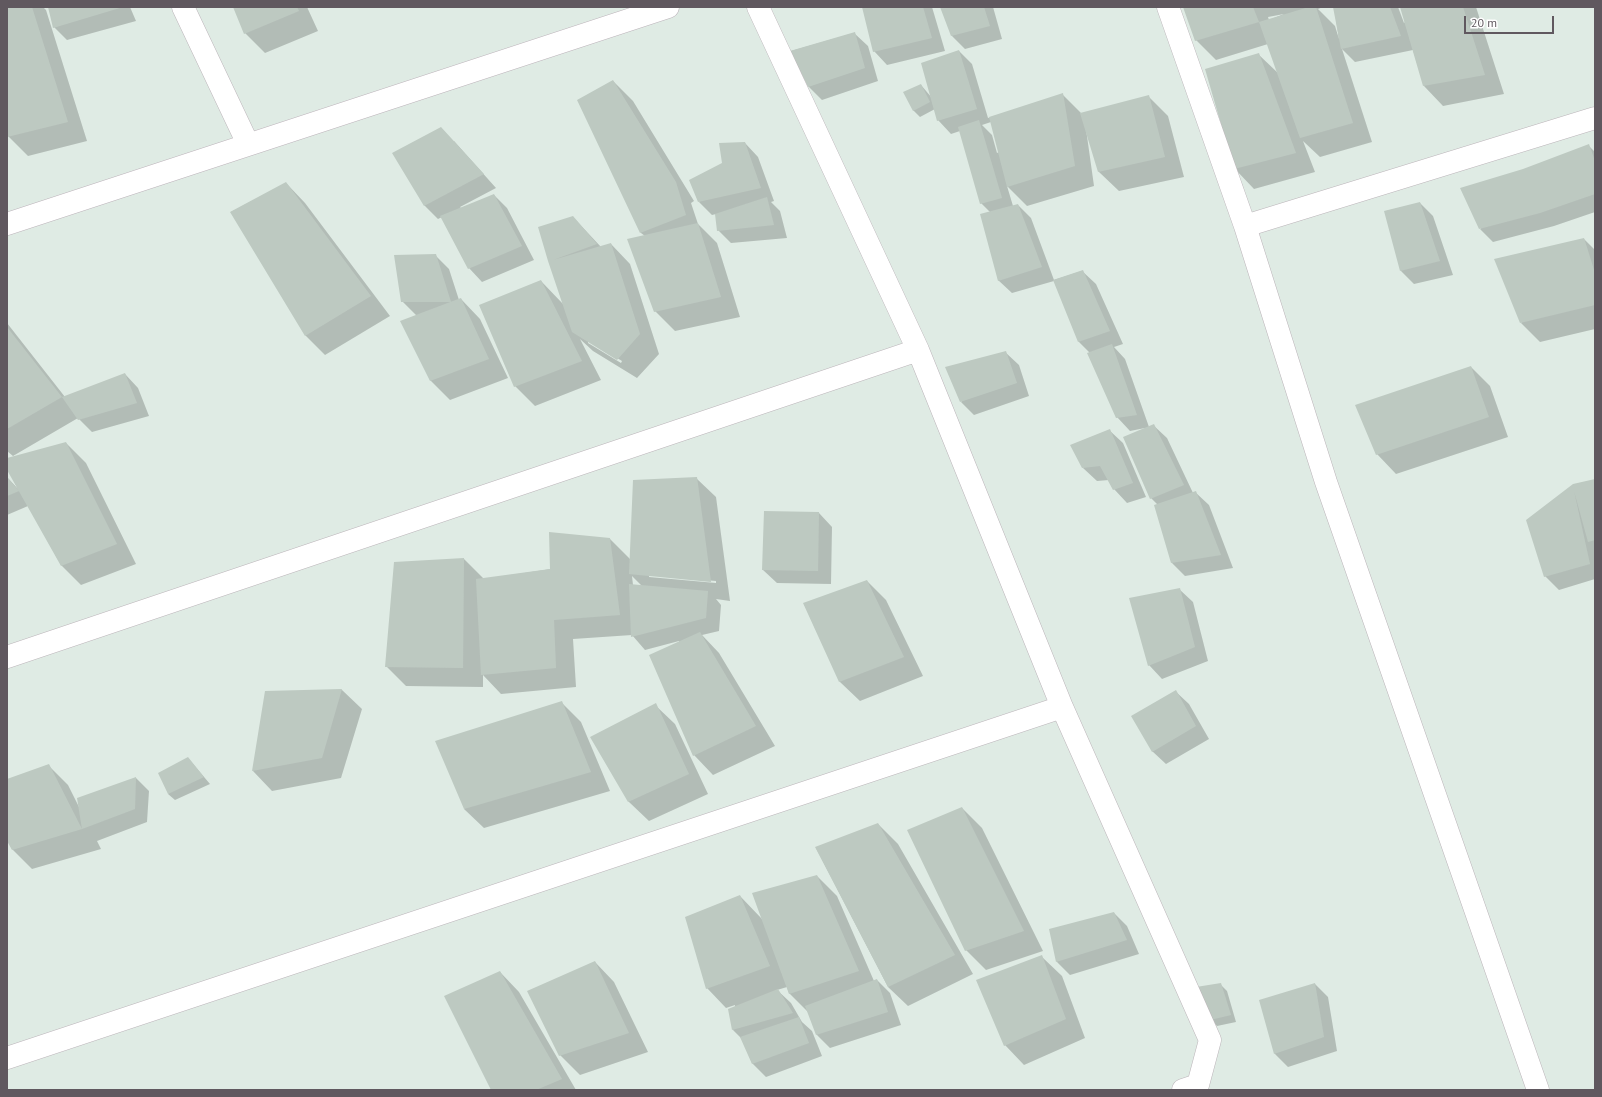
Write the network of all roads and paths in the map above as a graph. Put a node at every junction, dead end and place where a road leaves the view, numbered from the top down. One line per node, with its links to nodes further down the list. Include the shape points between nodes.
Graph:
1 (183, 7): 6 (street)
2 (668, 7): 6 (street)
3 (758, 7): 9 (street)
4 (1168, 7): 8 (street)
5 (1595, 118): 8 (street)
6 (248, 144): 7 (street)
7 (7, 224)
8 (1245, 226): 14 (street, via 1326,482)
9 (918, 350): 10 (street); 11 (street)
10 (7, 657)
11 (1062, 707): 12 (street); 13 (street, via 1210,1040 1198,1085)
12 (7, 1058)
13 (1183, 1090)
14 (1538, 1090)

